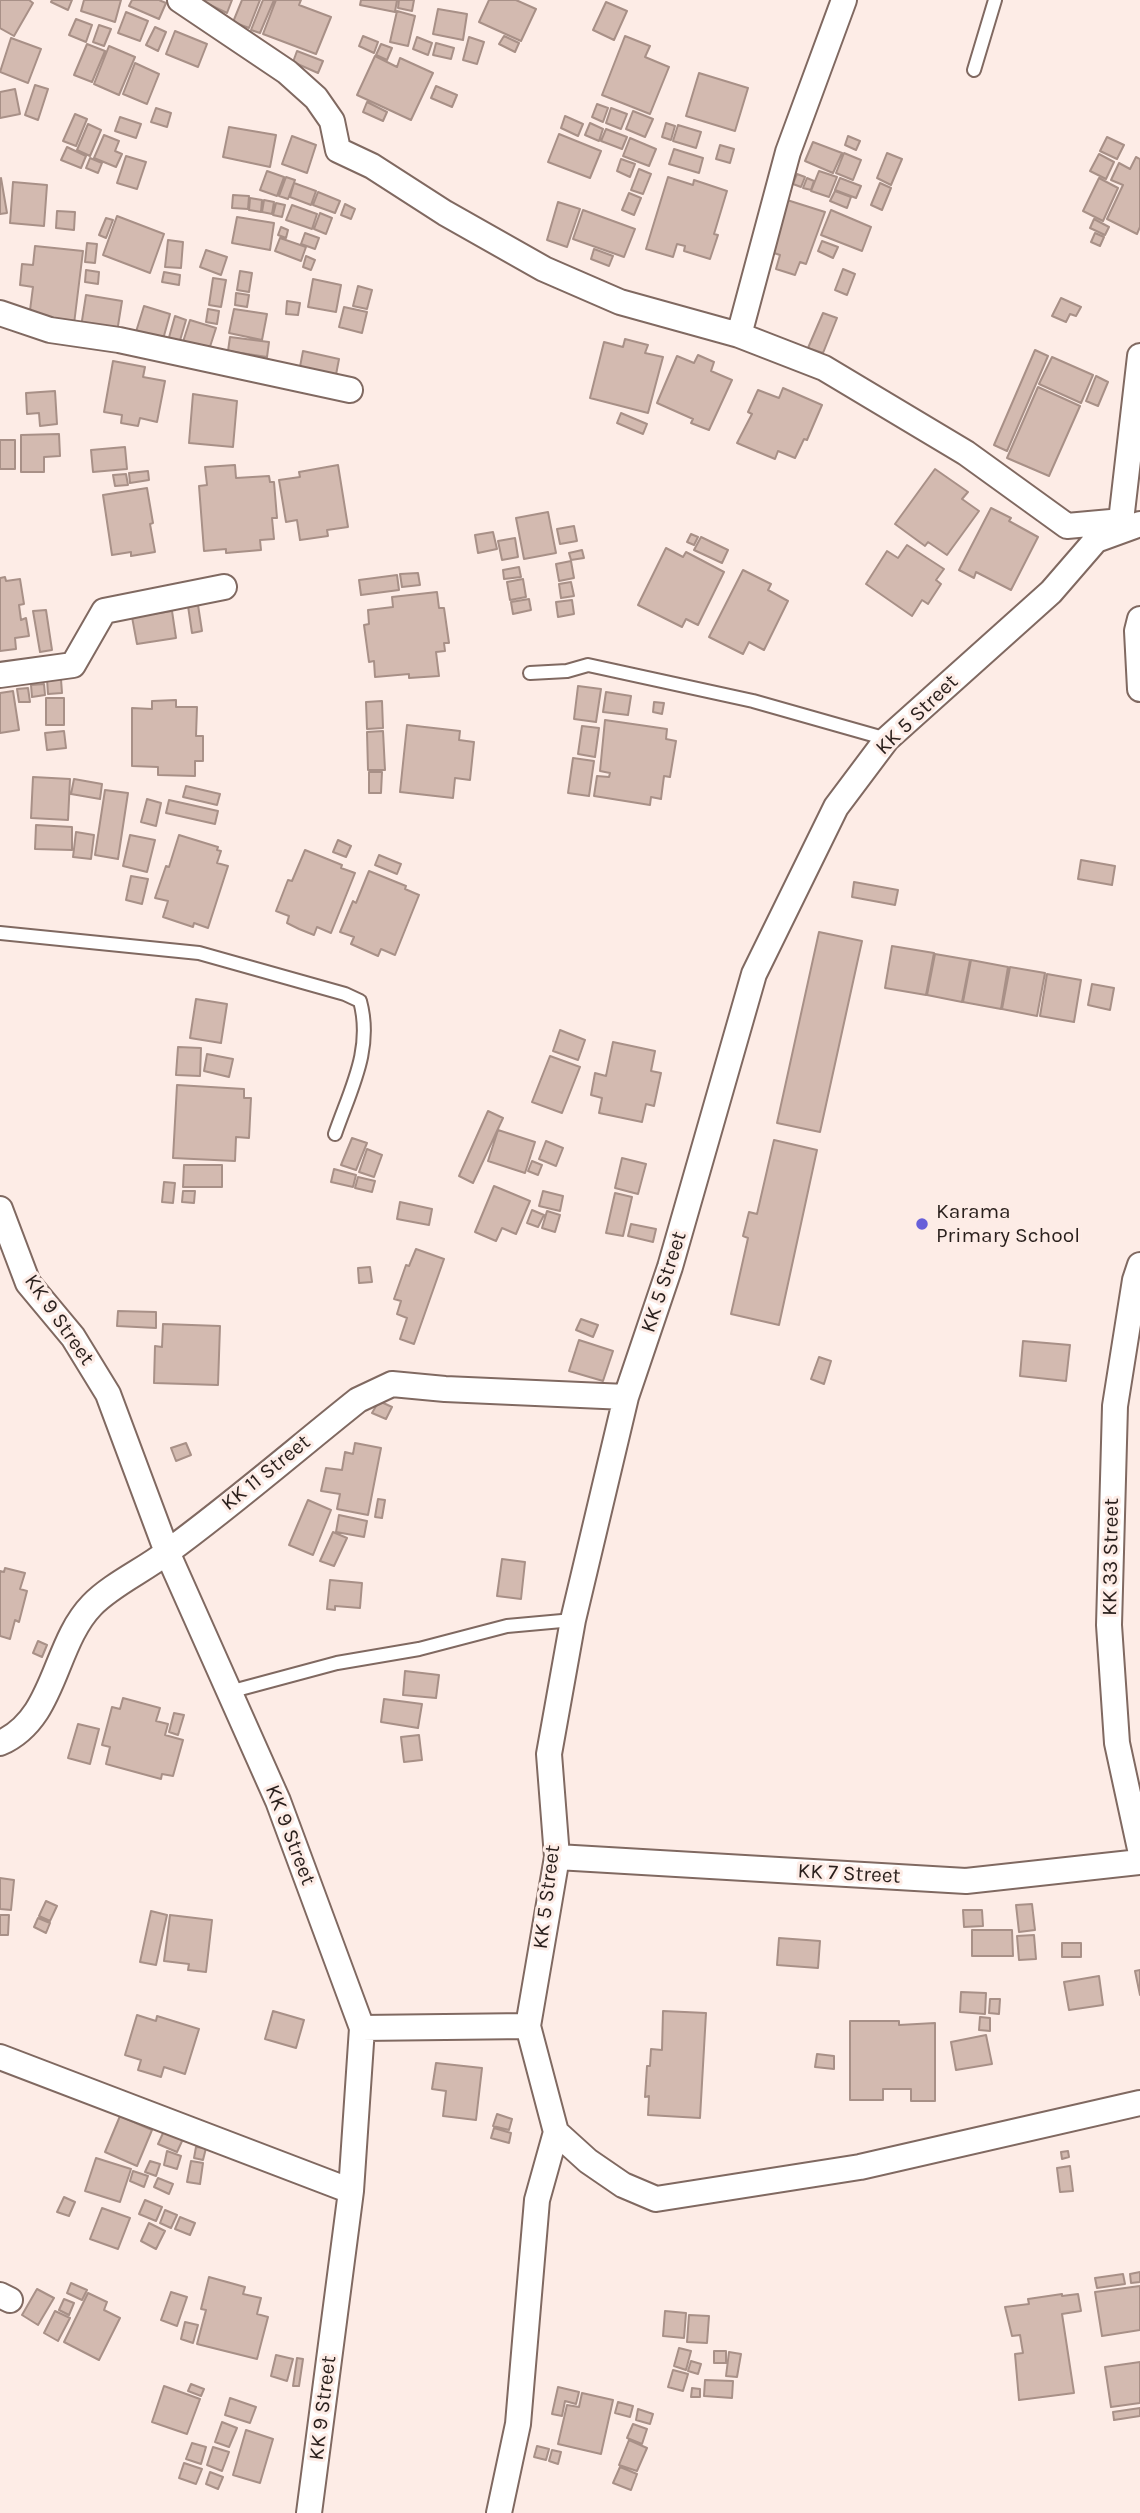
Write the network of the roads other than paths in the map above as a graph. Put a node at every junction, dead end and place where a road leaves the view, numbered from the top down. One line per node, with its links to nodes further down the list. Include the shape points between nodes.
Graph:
1 (180, 0): 6 (street, via 287,72 316,98 332,121 338,150 544,269 620,302)
2 (844, 0): 6 (street, via 788,152)
3 (995, 0): 4 (lane)
4 (974, 71)
5 (0, 313): 8 (street, via 50,331)
6 (740, 335): 9 (street, via 824,368 966,453 1067,526)
7 (1140, 356): 9 (street)
8 (351, 390)
9 (1134, 521): 15 (street, KK 5 Street, via 1096,540 1051,592)
10 (224, 587): 13 (street, via 104,611 73,665)
11 (1140, 618): 14 (street)
12 (530, 673): 15 (lane, via 588,665 753,701)
13 (0, 675)
14 (1140, 689)
15 (887, 739): 20 (street, KK 5 Street, via 836,807 754,974 670,1267)
16 (0, 933): 17 (lane, via 199,953 360,1001 364,1054)
17 (335, 1134)
18 (0, 1209): 21 (street, KK 9 Street, via 28,1283 73,1338 108,1394)
19 (1140, 1265): 25 (street, KK 33 Street, via 1115,1406 1109,1625 1117,1743)
20 (626, 1397): 21 (street, KK 11 Street, via 392,1384 358,1400); 22 (street, KK 5 Street)
21 (167, 1552): 23 (street, KK 9 Street); 24 (street, KK 11 Street, via 94,1603 76,1624 40,1709 16,1736)
22 (573, 1620): 23 (lane, via 507,1626); 26 (street, KK 5 Street, via 549,1754)
23 (229, 1692): 29 (street, KK 9 Street, via 278,1801)
24 (0, 1743)
25 (1140, 1849)
26 (557, 1857): 27 (street, KK 7 Street, via 967,1881); 28 (street, KK 5 Street)
27 (1140, 1862)
28 (528, 2026): 29 (street); 32 (street)
29 (362, 2028): 33 (street, KK 9 Street)
30 (0, 2057): 33 (street)
31 (1140, 2103): 32 (street, via 860,2167 656,2199 622,2185)
32 (556, 2132): 35 (street, via 537,2200 518,2424)
33 (351, 2191): 34 (street, KK 9 Street)
34 (309, 2513)
35 (499, 2513)

